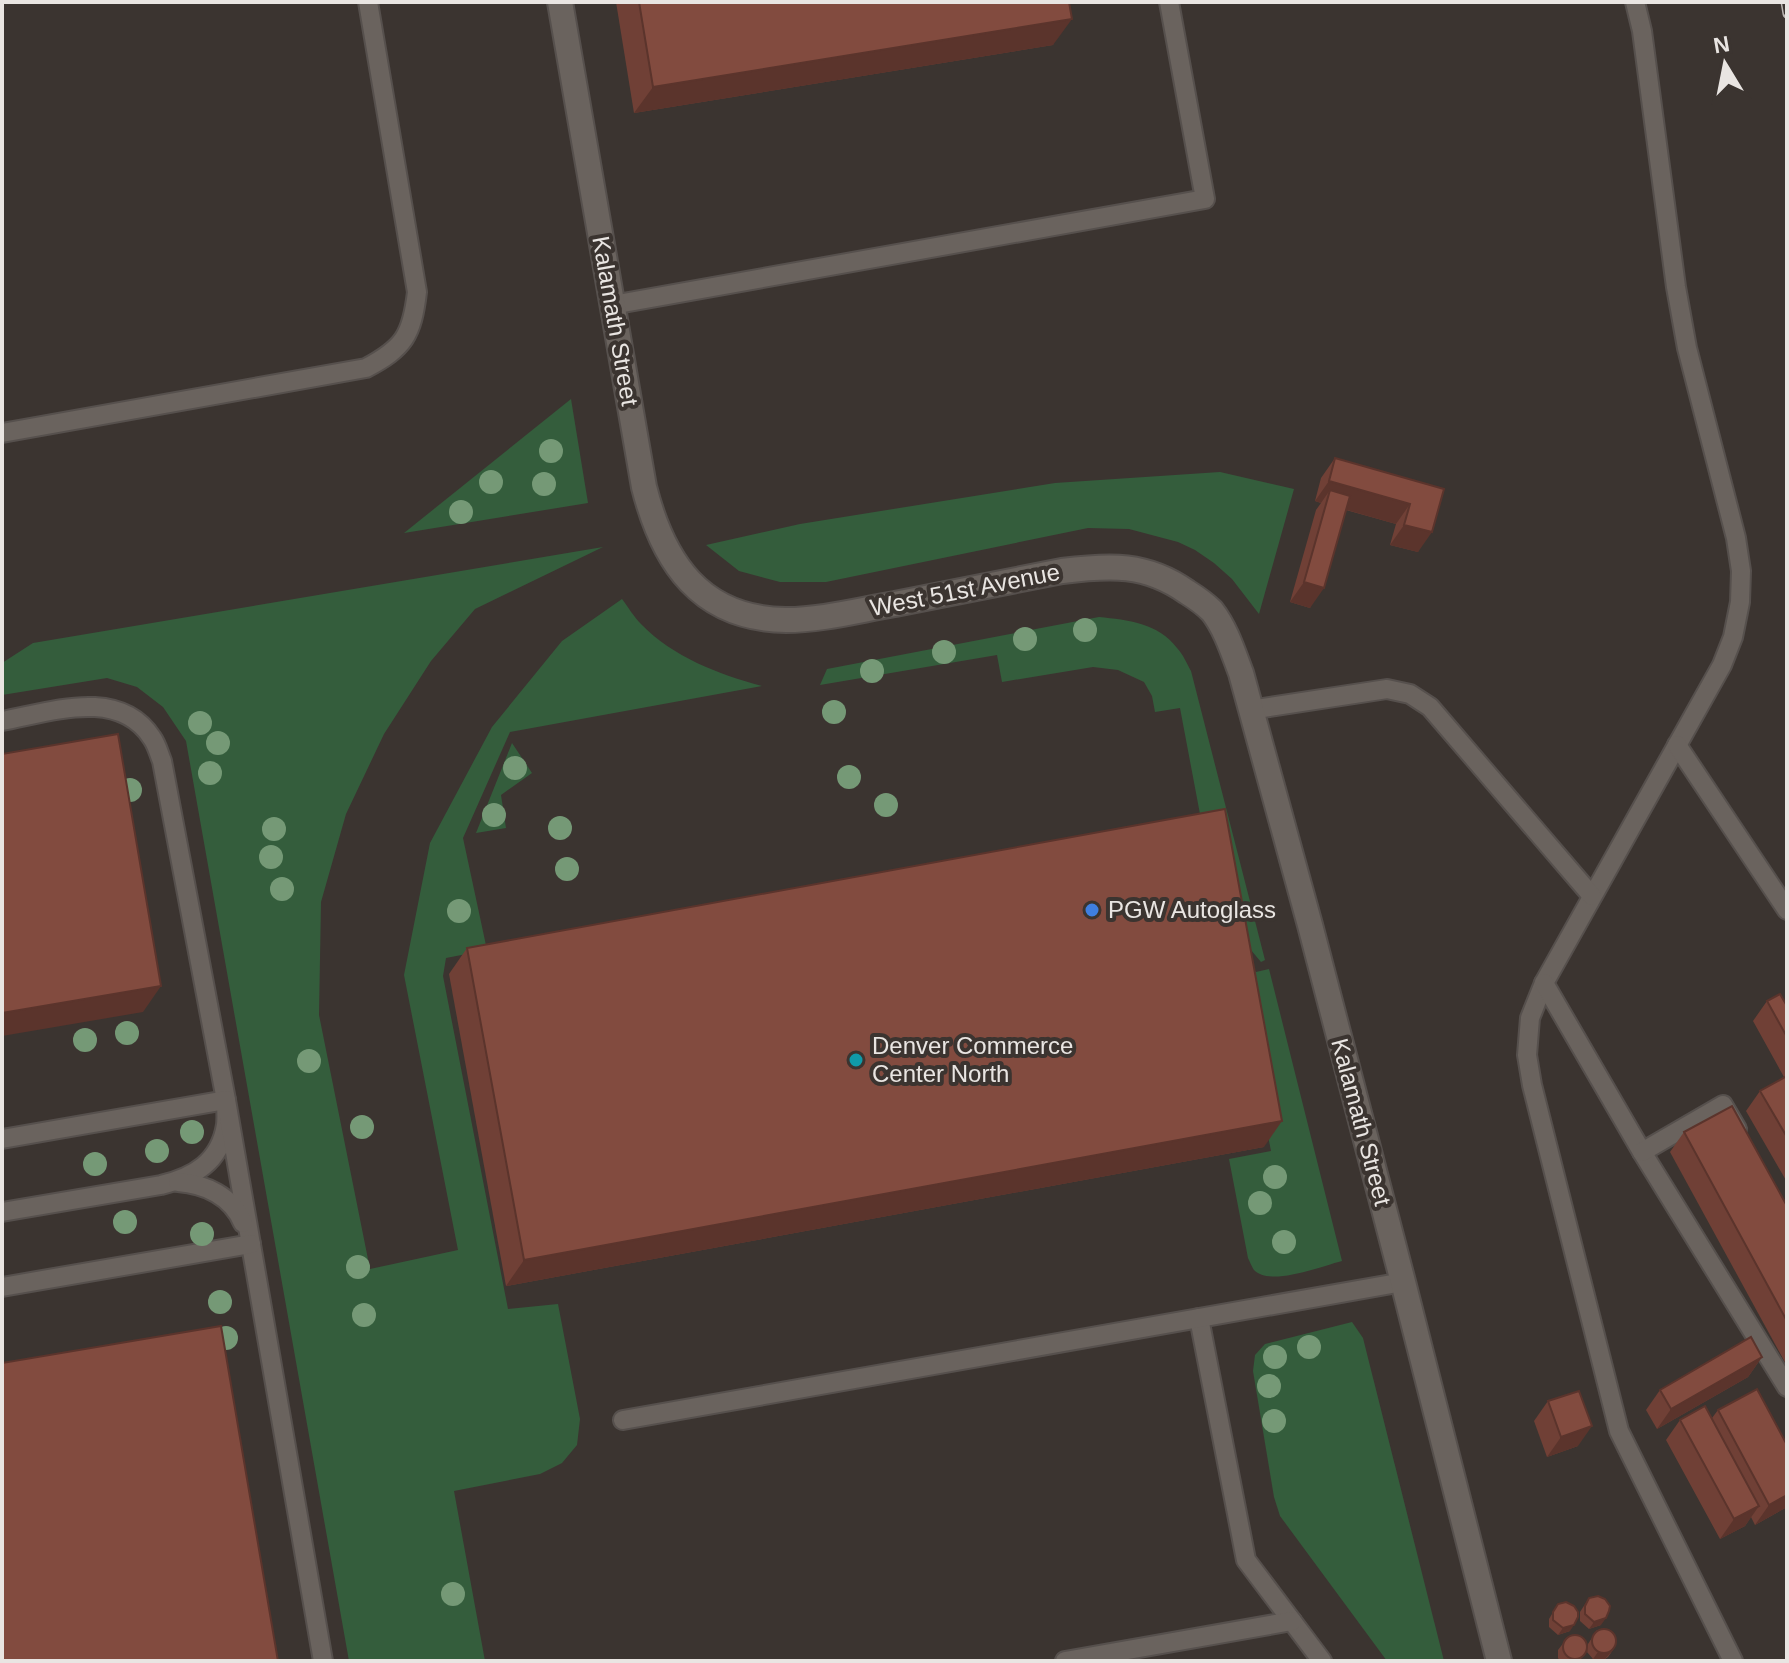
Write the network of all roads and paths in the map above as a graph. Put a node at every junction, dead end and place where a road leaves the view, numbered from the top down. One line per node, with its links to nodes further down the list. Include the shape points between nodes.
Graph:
1 (368, 2): 6 (lane, via 417,292 414,318 404,339 366,368)
2 (560, 2): 5 (street, Kalamath Street)
3 (1169, 2): 5 (lane, via 1205,199)
4 (1635, 2): 11 (lane, via 1687,348 1741,571 1733,637)
5 (612, 305): 8 (street, Kalamath Street, via 655,526 688,581)
6 (2, 433)
7 (1195, 597): 8 (street, West 51st Avenue, via 1152,572 1100,566 813,618 756,617); 9 (street, Kalamath Street, via 1228,638)
8 (730, 609)
9 (1250, 710): 12 (lane, via 1364,691 1410,694 1430,707); 22 (street, Kalamath Street)
10 (2, 721): 15 (lane, via 92,705 115,709 153,738 162,761)
11 (1677, 745): 12 (lane); 13 (lane)
12 (1592, 896): 14 (lane)
13 (1787, 910)
14 (1544, 983): 18 (lane); 32 (lane, via 1530,1018 1527,1055 1532,1085 1619,1431)
15 (226, 1100): 16 (lane); 19 (lane, via 227,1124 219,1147 205,1166); 21 (lane)
16 (2, 1139)
17 (1747, 1147): 18 (lane, via 1723,1105)
18 (1642, 1152): 25 (lane)
19 (171, 1183): 20 (lane); 21 (lane, via 203,1185 224,1197 240,1215)
20 (2, 1212)
21 (250, 1241): 23 (lane); 28 (lane)
22 (1403, 1282): 24 (lane); 31 (street, Kalamath Street)
23 (2, 1287)
24 (1199, 1318): 26 (lane); 27 (lane, via 1246,1560)
25 (1787, 1387)
26 (623, 1420)
27 (1292, 1621): 29 (lane); 30 (lane)
28 (323, 1661)
29 (1065, 1661)
30 (1322, 1661)
31 (1499, 1661)
32 (1733, 1661)

